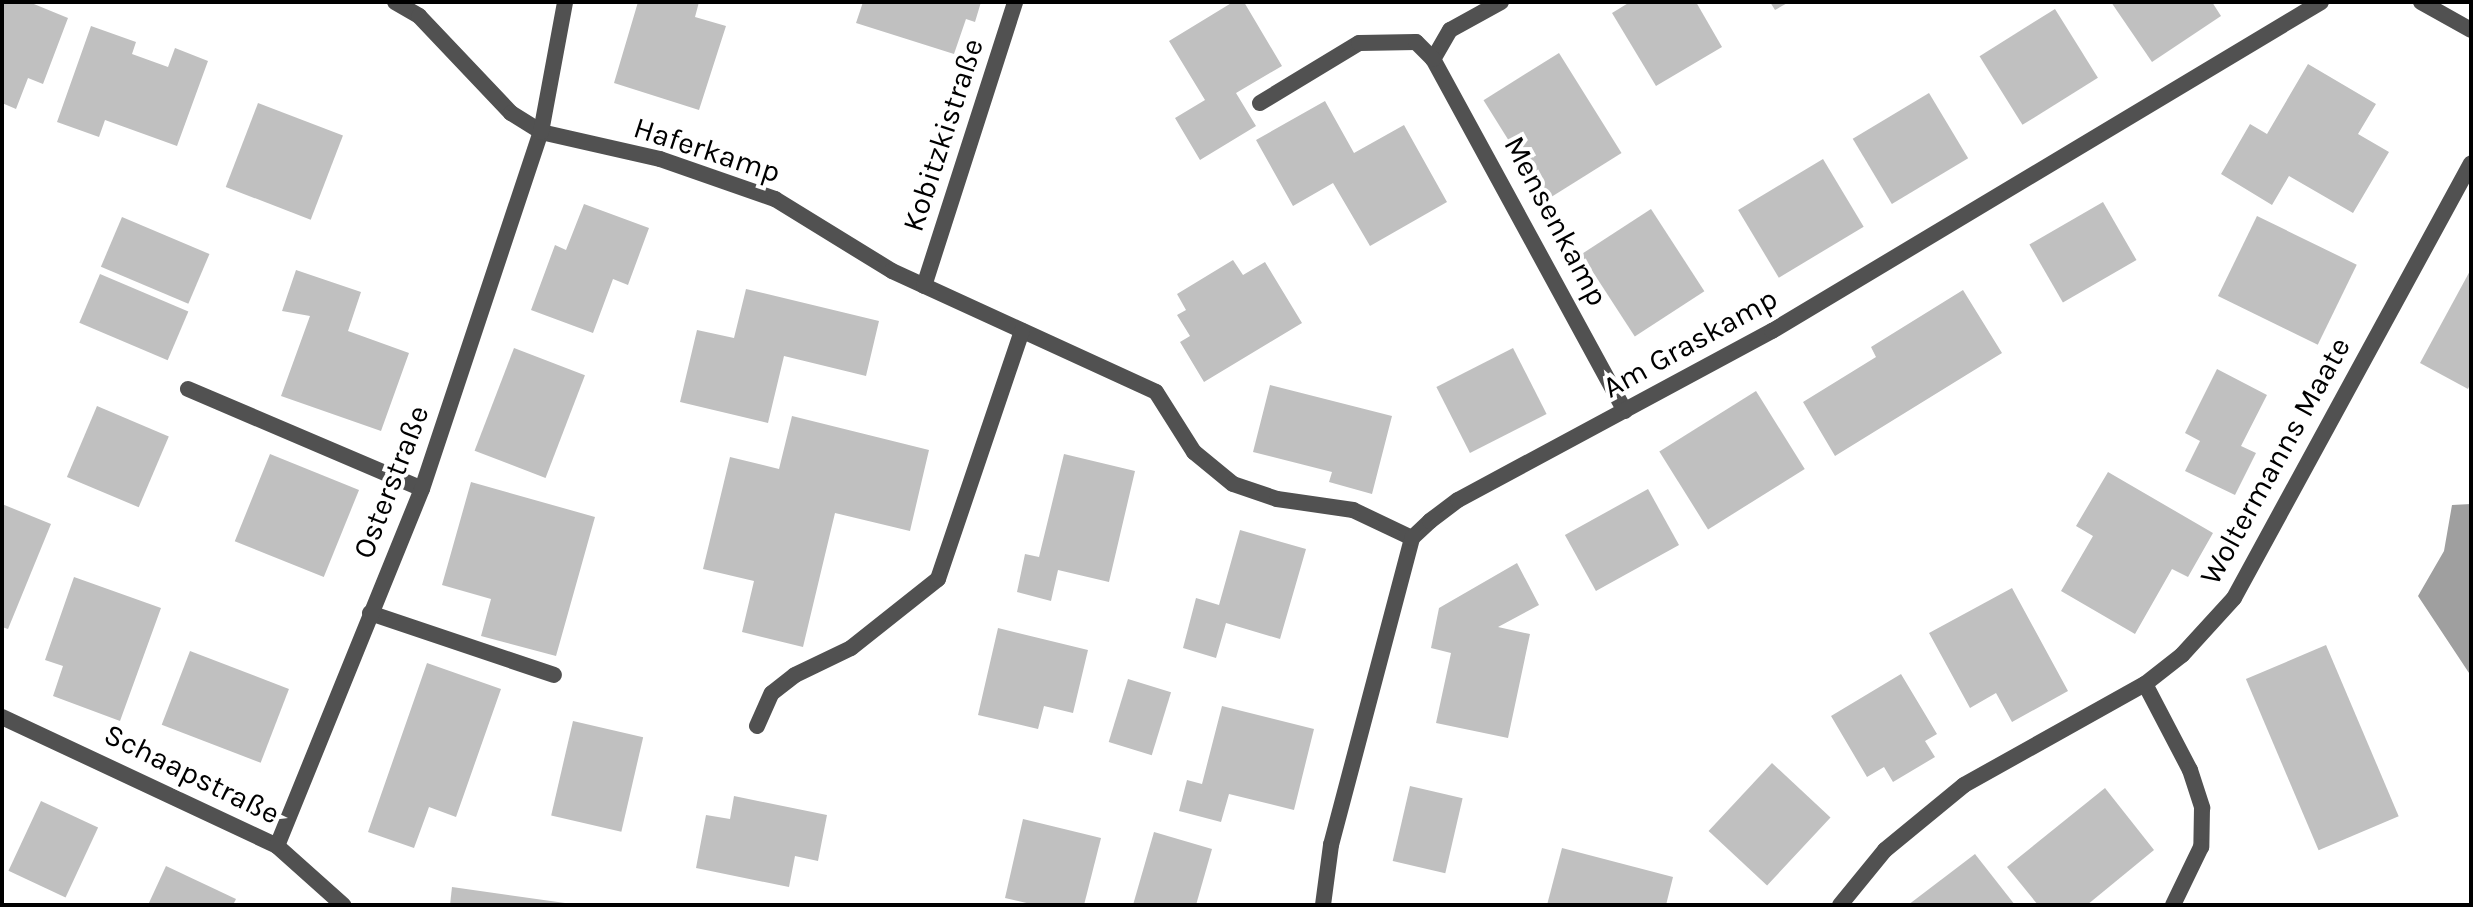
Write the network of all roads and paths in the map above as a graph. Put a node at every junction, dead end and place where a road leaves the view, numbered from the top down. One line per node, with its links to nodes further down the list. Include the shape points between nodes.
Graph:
1 (395, 2): 10 (street, Haferkamp, via 419,16 511,113)
2 (565, 2): 10 (street, Osterstraße)
3 (1015, 2): 12 (street, Kobitzkistraße)
4 (1501, 2): 8 (street, via 1450,30)
5 (2321, 2): 15 (street, Am Graskamp, via 1772,331)
6 (2421, 2): 7 (street)
7 (2471, 30)
8 (1433, 59): 9 (street, Mensenkamp, via 1416,42 1359,43); 15 (street, Mensenkamp, via 1454,88)
9 (1260, 103)
10 (541, 132): 12 (street, Haferkamp, via 660,159 775,199); 16 (street, Osterstraße)
11 (2468, 174): 20 (street, Woltermanns Maate, via 2234,598 2182,655)
12 (924, 286): 13 (street, Haferkamp)
13 (1022, 331): 17 (street, Haferkamp, via 1156,392 1194,452 1233,484 1277,499 1353,510); 22 (street, via 938,579 851,648 795,675 772,693)
14 (188, 389): 16 (street)
15 (1625, 411): 17 (street, Am Graskamp, via 1458,500)
16 (422, 489): 18 (street, Osterstraße)
17 (1412, 538): 25 (street, via 1331,845)
18 (370, 613): 19 (street); 23 (street, Osterstraße)
19 (554, 675)
20 (2145, 684): 26 (street, Woltermanns Maate, via 1964,785 1885,850); 27 (street, via 2190,770 2202,808 2201,847)
21 (2, 717): 23 (street, Schaapstraße)
22 (757, 726)
23 (277, 846): 24 (street, Schaapstraße)
24 (343, 905)
25 (1323, 905)
26 (1840, 905)
27 (2173, 905)

